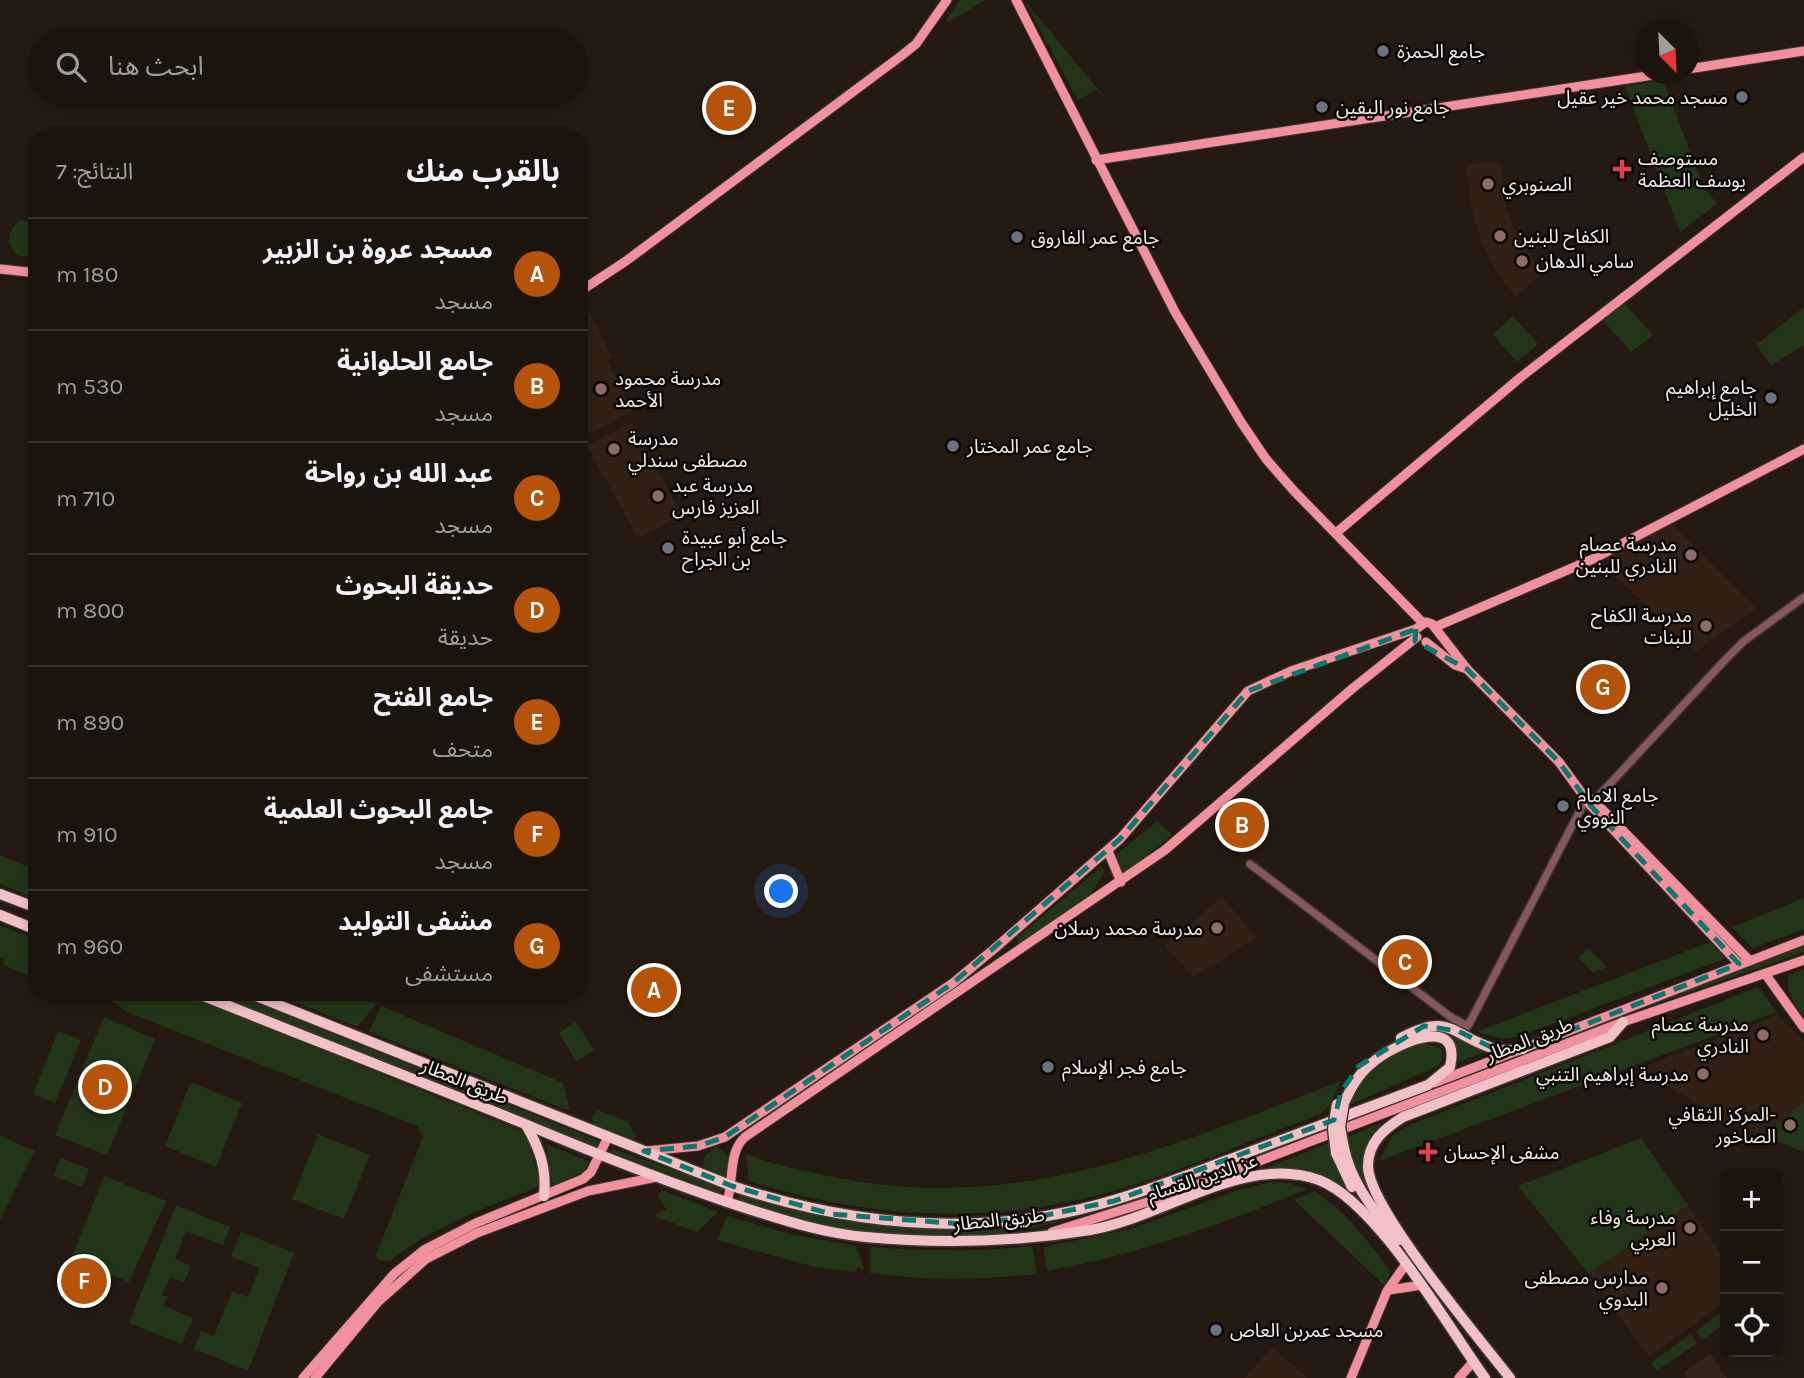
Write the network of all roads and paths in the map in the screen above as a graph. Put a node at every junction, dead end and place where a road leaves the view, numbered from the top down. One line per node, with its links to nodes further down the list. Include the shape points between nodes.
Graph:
1 (947, 0): 10 (main road, via 916,44 901,57)
2 (1016, 0): 7 (main road)
3 (1804, 51): 4 (main road)
4 (1699, 67)
5 (1636, 78): 7 (main road)
6 (1804, 157): 12 (main road, via 1521,377)
7 (1096, 160): 12 (main road, via 1175,312 1237,417 1266,459)
8 (0, 269): 9 (main road)
9 (28, 272)
10 (588, 286)
11 (1804, 449): 15 (main road, via 1593,559)
12 (1336, 533): 14 (main road)
13 (1804, 597): 18 (street, via 1744,640)
14 (1419, 630): 15 (main road); 16 (main road); 19 (main road, via 1291,671 1248,691); 21 (main road, via 1192,828)
15 (1436, 630): 16 (main road); 17 (main road)
16 (1426, 642): 17 (main road)
17 (1467, 669): 18 (main road)
18 (1591, 799): 20 (street, via 1468,1026); 28 (main road, via 1591,806)
19 (1108, 851): 21 (main road); 40 (main road, via 953,984 733,1132 698,1146)
20 (1250, 864)
21 (1121, 882): 44 (main road, via 745,1137 736,1148)
22 (0, 894): 23 (highway)
23 (28, 905)
24 (0, 915): 25 (highway)
25 (28, 926)
26 (1804, 940): 28 (main road, طريق المطار)
27 (1804, 960): 29 (main road, طريق المطار)
28 (1744, 962): 34 (main road, طريق المطار)
29 (1766, 975): 32 (main road, طريق المطار); 33 (main road)
30 (216, 1001): 37 (highway, طريق المطار)
31 (268, 1001): 38 (highway, طريق المطار)
32 (1623, 1022): 49 (main road, طريق المطار, via 1172,1194); 50 (highway, via 1610,1037 1403,1117 1384,1130 1369,1157 1371,1185)
33 (1804, 1028)
34 (1523, 1049): 35 (main road, طريق المطار); 36 (highway, via 1497,1050 1448,1027 1424,1026 1369,1057 1346,1083)
35 (1428, 1085): 36 (highway, via 1450,1067 1452,1058 1446,1040 1438,1036 1416,1038 1372,1062); 44 (highway, طريق المطار, via 1146,1190 1037,1217 963,1224 866,1219 797,1207)
36 (1341, 1103): 39 (highway, bridge)
37 (526, 1125): 41 (highway, طريق المطار); 46 (highway, via 538,1145 546,1175)
38 (608, 1137): 40 (highway, طريق المطار); 41 (main road)
39 (1340, 1150): 48 (highway, via 1344,1174); 50 (highway, via 1381,1220)
40 (644, 1151): 44 (highway, طريق المطار)
41 (599, 1155): 42 (highway, طريق المطار); 43 (main road)
42 (657, 1177): 45 (main road); 47 (highway, طريق المطار)
43 (583, 1179): 45 (main road); 46 (main road)
44 (732, 1186): 47 (main road)
45 (587, 1191): 59 (main road, via 477,1233 426,1259 378,1302)
46 (544, 1196): 58 (main road, via 451,1234 401,1267)
47 (727, 1202): 49 (highway, طريق المطار, via 792,1224 862,1237 963,1243)
48 (1380, 1231): 49 (highway, عز الدين القسام, via 1323,1182 1296,1173 1273,1172 1091,1230); 51 (highway, عز الدين القسام)
49 (1047, 1233)
50 (1421, 1263): 54 (highway)
51 (1406, 1264): 52 (highway, عز الدين القسام); 53 (main road)
52 (1422, 1285): 53 (main road); 55 (highway, عز الدين القسام)
53 (1387, 1291): 60 (main road)
54 (1471, 1327): 55 (main road, via 1471,1337); 56 (highway)
55 (1456, 1336): 57 (highway, عز الدين القسام)
56 (1491, 1353): 57 (main road, via 1471,1343); 63 (highway)
57 (1471, 1359): 61 (main road); 62 (highway, عز الدين القسام)
58 (303, 1378)
59 (315, 1378)
60 (1351, 1378)
61 (1459, 1378)
62 (1485, 1378)
63 (1510, 1378)

